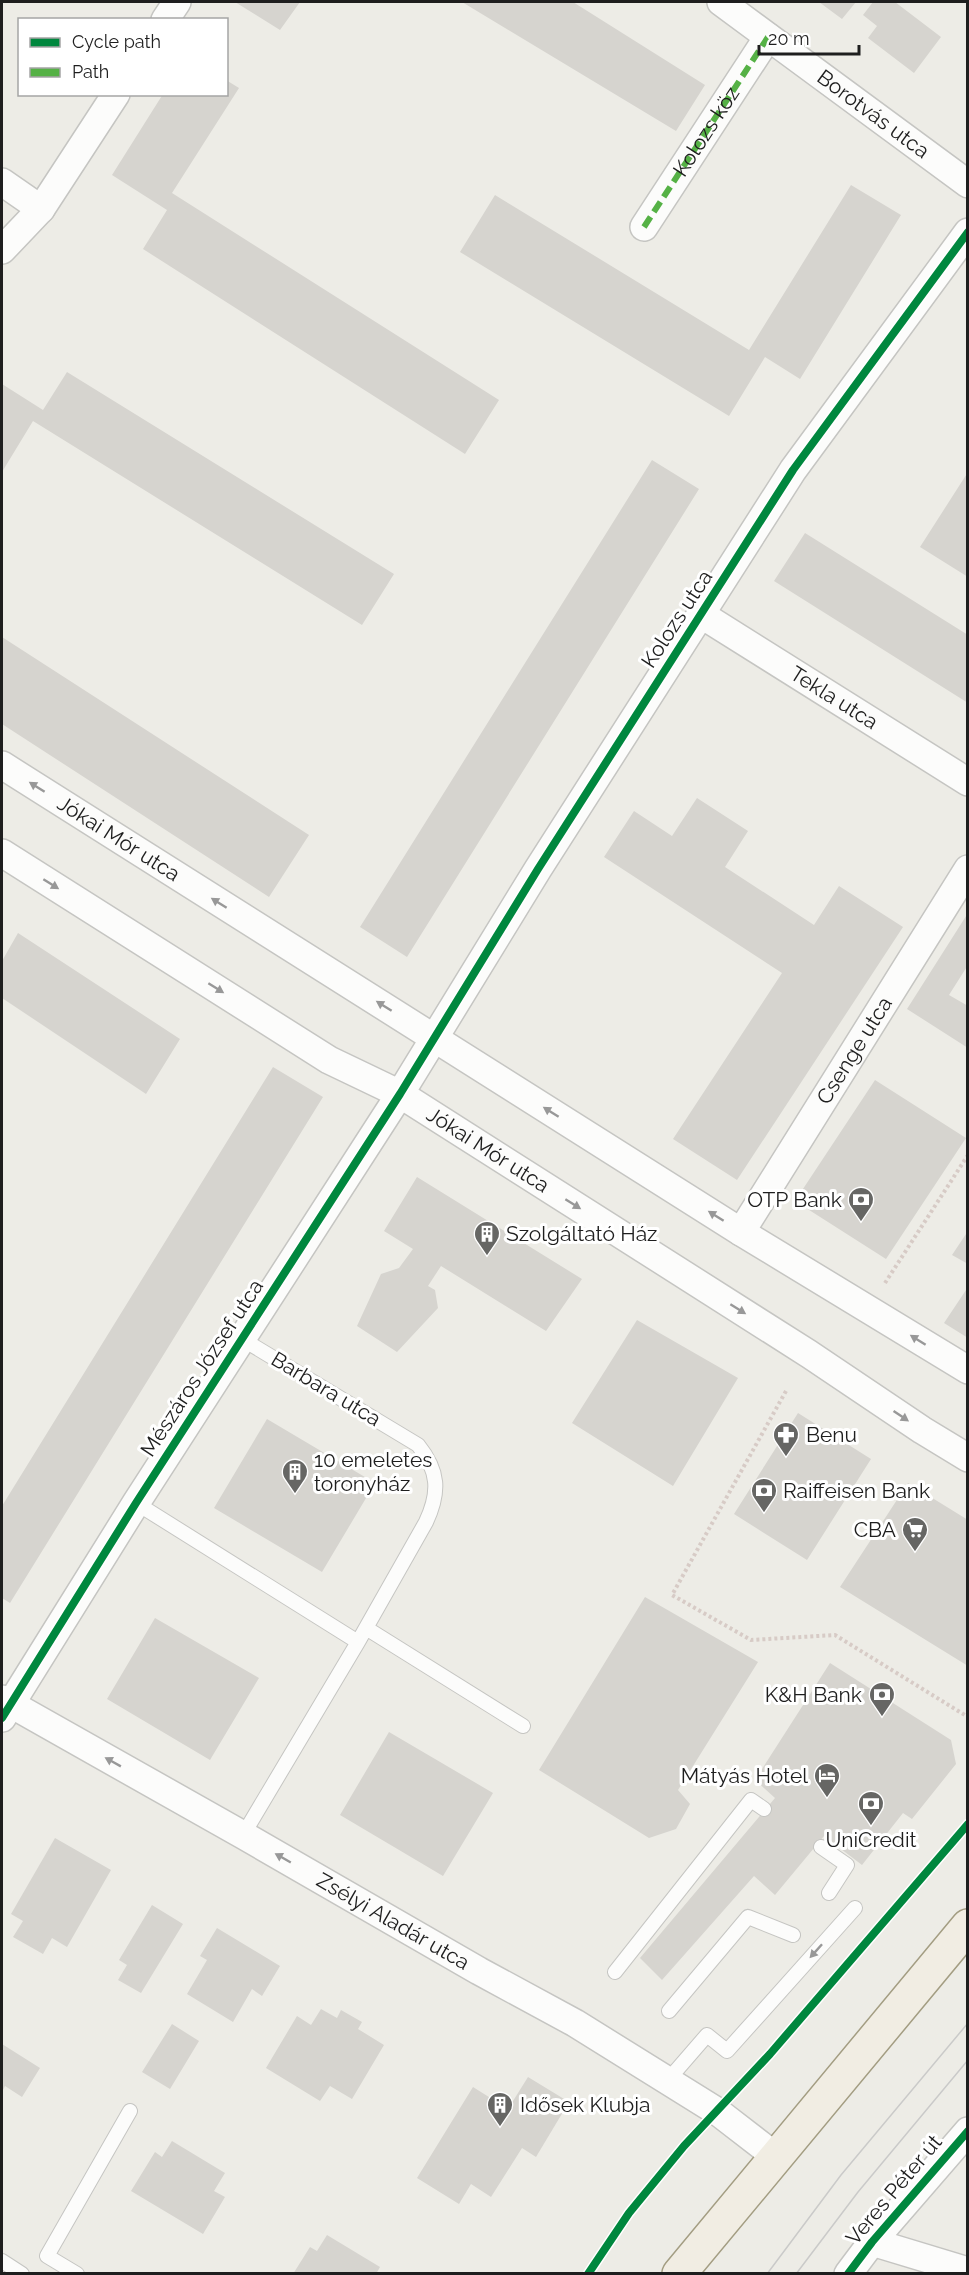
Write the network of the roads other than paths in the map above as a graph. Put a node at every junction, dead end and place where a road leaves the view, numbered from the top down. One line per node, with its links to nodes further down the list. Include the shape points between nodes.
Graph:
1 (177, 2): 3 (street)
2 (721, 2): 4 (street, Borotvás utca)
3 (166, 18)
4 (768, 37): 7 (street, Borotvás utca); 9 (street, Kolozs köz)
5 (115, 96): 8 (street)
6 (2, 182): 8 (street)
7 (968, 184)
8 (41, 209): 11 (street)
9 (644, 227)
10 (968, 232): 12 (street, Kolozs utca, via 794,470)
11 (2, 250)
12 (702, 615): 14 (street, Tekla utca); 17 (street, Kolozs utca, via 537,869)
13 (2, 765): 17 (street, Jókai Mór utca, one-way to 13)
14 (968, 782)
15 (2, 853): 18 (street, Jókai Mór utca, one-way to 18, via 329,1060)
16 (968, 869): 19 (street, Csenge utca)
17 (434, 1038): 18 (street, Mészáros József utca); 19 (street, Jókai Mór utca, one-way to 17)
18 (400, 1094): 20 (street, Mészáros József utca); 22 (street, Jókai Mór utca, one-way to 22)
19 (741, 1232): 21 (street, Jókai Mór utca, one-way to 19)
20 (242, 1339): 23 (street, Mészáros József utca); 24 (lane, Barbara utca, via 418,1445 434,1470 434,1505)
21 (968, 1370)
22 (968, 1458)
23 (136, 1503): 25 (lane); 26 (street, Mészáros József utca)
24 (366, 1628): 25 (lane, Barbara utca); 27 (lane)
25 (358, 1642): 29 (lane, Barbara utca)
26 (4, 1707): 29 (street, Zsélyi Aladár utca, one-way to 26)
27 (523, 1726)
28 (764, 1809): 35 (lane, via 751,1800)
29 (243, 1834): 37 (street, Zsélyi Aladár utca, one-way to 29)
30 (821, 1847): 31 (lane, via 847,1865)
31 (829, 1893)
32 (855, 1908): 37 (lane, one-way to 37, via 727,2051 707,2035)
33 (968, 1926): 40 (main road)
34 (793, 1935): 36 (lane, via 748,1917)
35 (615, 1972)
36 (669, 2011)
37 (668, 2080): 40 (street, Zsélyi Aladár utca)
38 (130, 2111): 45 (lane, via 47,2256)
39 (968, 2131): 41 (street, Veres Péter út)
40 (775, 2156): 46 (main road)
41 (872, 2242): 43 (street); 47 (street, Veres Péter út)
42 (2, 2261): 44 (lane)
43 (968, 2271)
44 (22, 2274)
45 (77, 2274)
46 (679, 2274)
47 (848, 2274)

